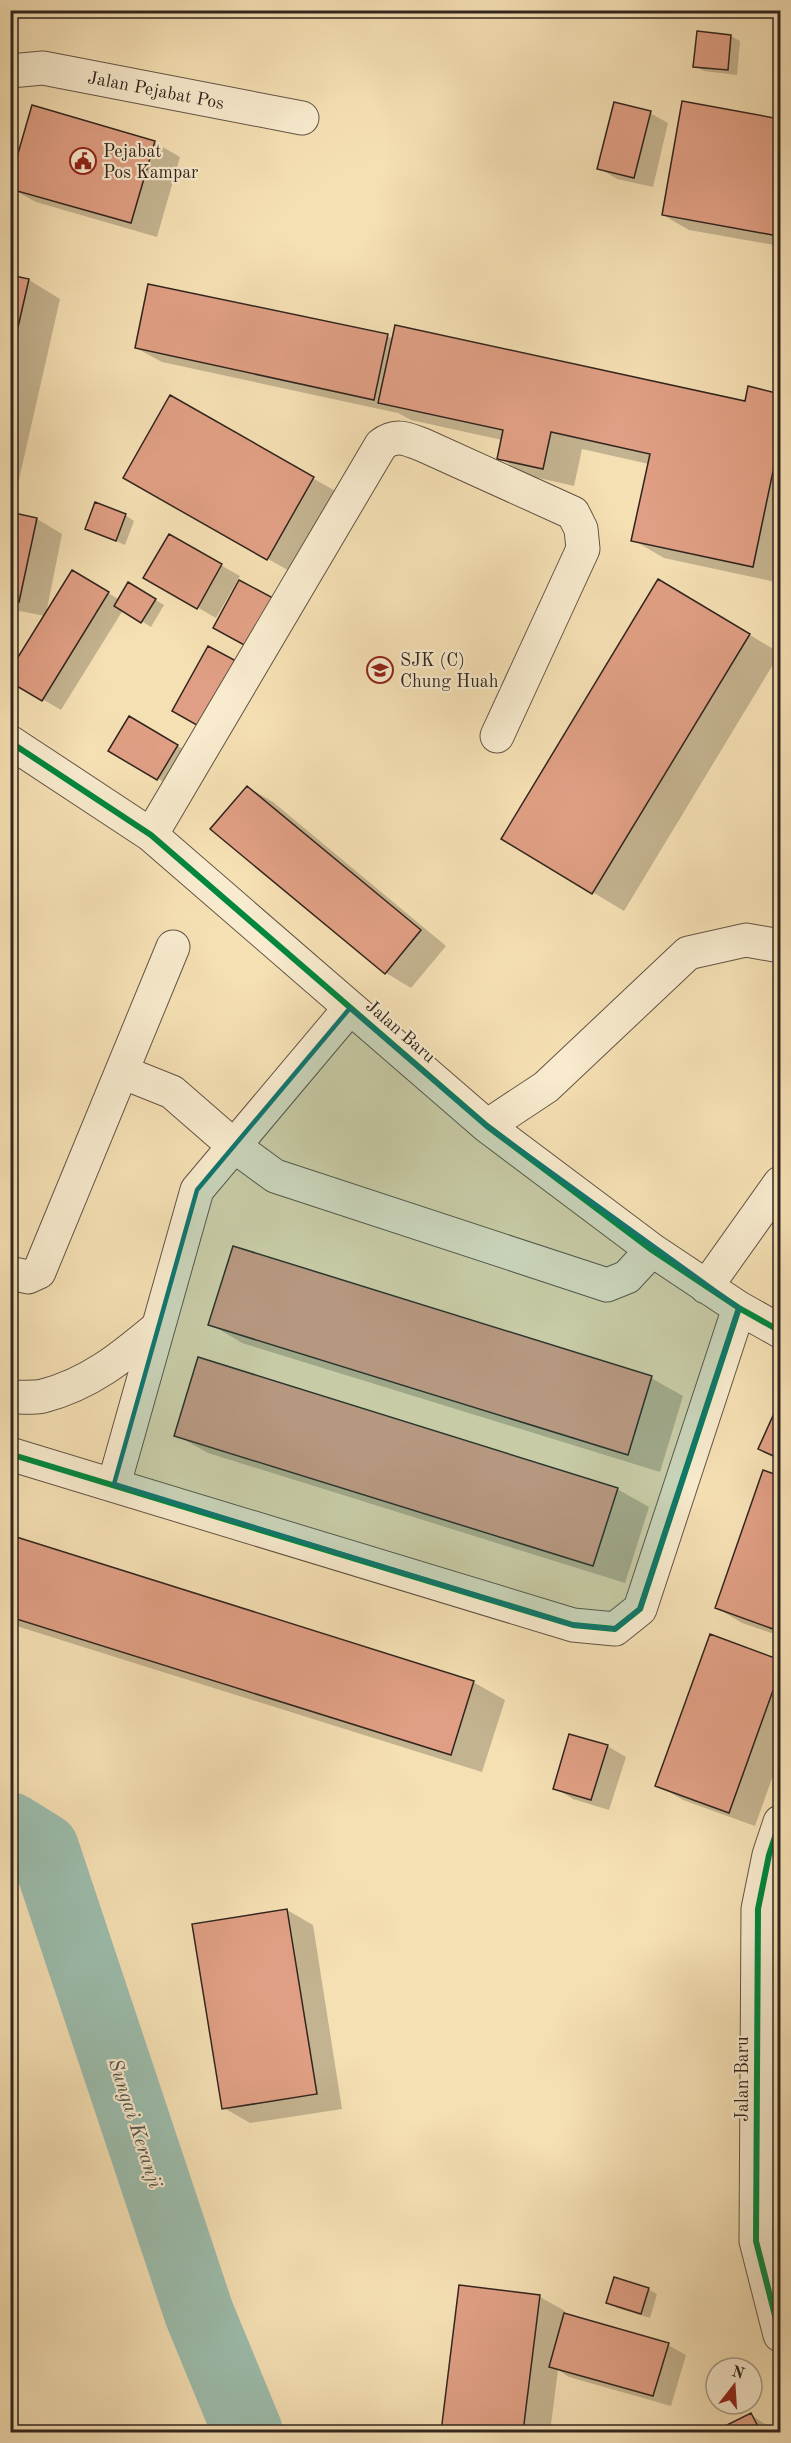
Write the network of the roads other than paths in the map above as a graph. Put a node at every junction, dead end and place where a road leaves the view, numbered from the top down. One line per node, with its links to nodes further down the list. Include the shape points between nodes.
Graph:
1 (10, 71): 2 (street, Jalan Pejabat Pos, via 43,68)
2 (302, 118)
3 (497, 736): 5 (street, via 583,549 581,529 573,513 413,441 390,438 381,445)
4 (10, 742): 5 (street, Jalan Baru)
5 (151, 835): 8 (street, Jalan Baru)
6 (780, 946): 10 (street, via 746,940 688,953 546,1087)
7 (173, 947): 9 (street)
8 (350, 1008): 10 (street, Jalan Baru); 11 (street)
9 (122, 1072): 11 (street, via 172,1092); 14 (street, via 39,1272 28,1277)
10 (487, 1126): 13 (street, Jalan Baru)
11 (234, 1146): 13 (street, via 275,1176 607,1285 627,1277); 17 (street, via 197,1190)
12 (780, 1183): 15 (street)
13 (652, 1250): 15 (street, Jalan Baru)
14 (10, 1273)
15 (706, 1287): 16 (street, Jalan Baru)
16 (739, 1308): 18 (street, Jalan Baru); 21 (street, via 640,1609 615,1629 573,1625)
17 (158, 1327): 19 (street, via 113,1365 80,1382 41,1396); 21 (street)
18 (780, 1331)
19 (10, 1397)
20 (10, 1454): 21 (street)
21 (114, 1484)
22 (780, 1822): 23 (street, Jalan Baru, via 769,1855)
23 (770, 1911): 24 (street, Jalan Baru, via 756,2241)
24 (780, 2336)

